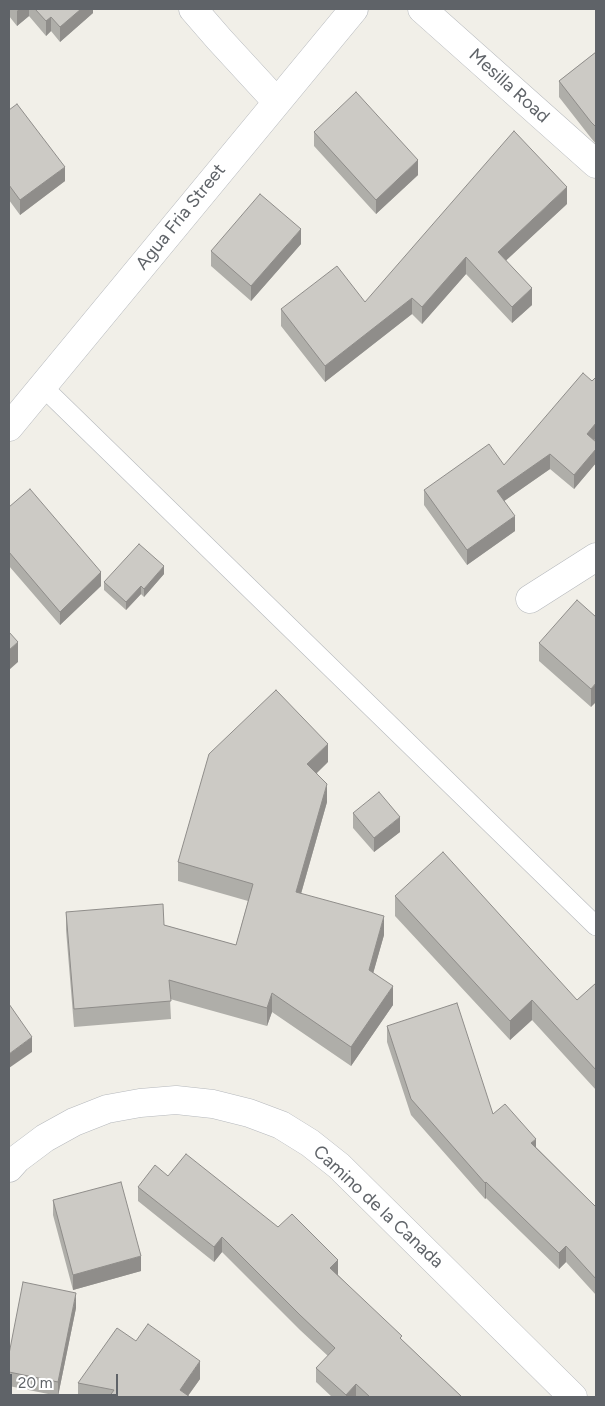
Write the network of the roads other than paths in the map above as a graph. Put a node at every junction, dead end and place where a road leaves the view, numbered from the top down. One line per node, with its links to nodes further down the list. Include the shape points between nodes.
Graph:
1 (192, 9): 4 (street)
2 (354, 9): 4 (street, Agua Fria Street)
3 (422, 9): 5 (street, Mesilla Road)
4 (276, 100): 6 (street, Agua Fria Street)
5 (596, 164)
6 (43, 387): 7 (street, Agua Fria Street); 10 (lane)
7 (9, 427)
8 (596, 557): 9 (street)
9 (530, 599)
10 (596, 926)
11 (9, 1168): 12 (street, Camino de la Canada, via 46,1138 74,1122 107,1109 140,1103 176,1100 212,1104 281,1125 339,1166)
12 (573, 1397)

